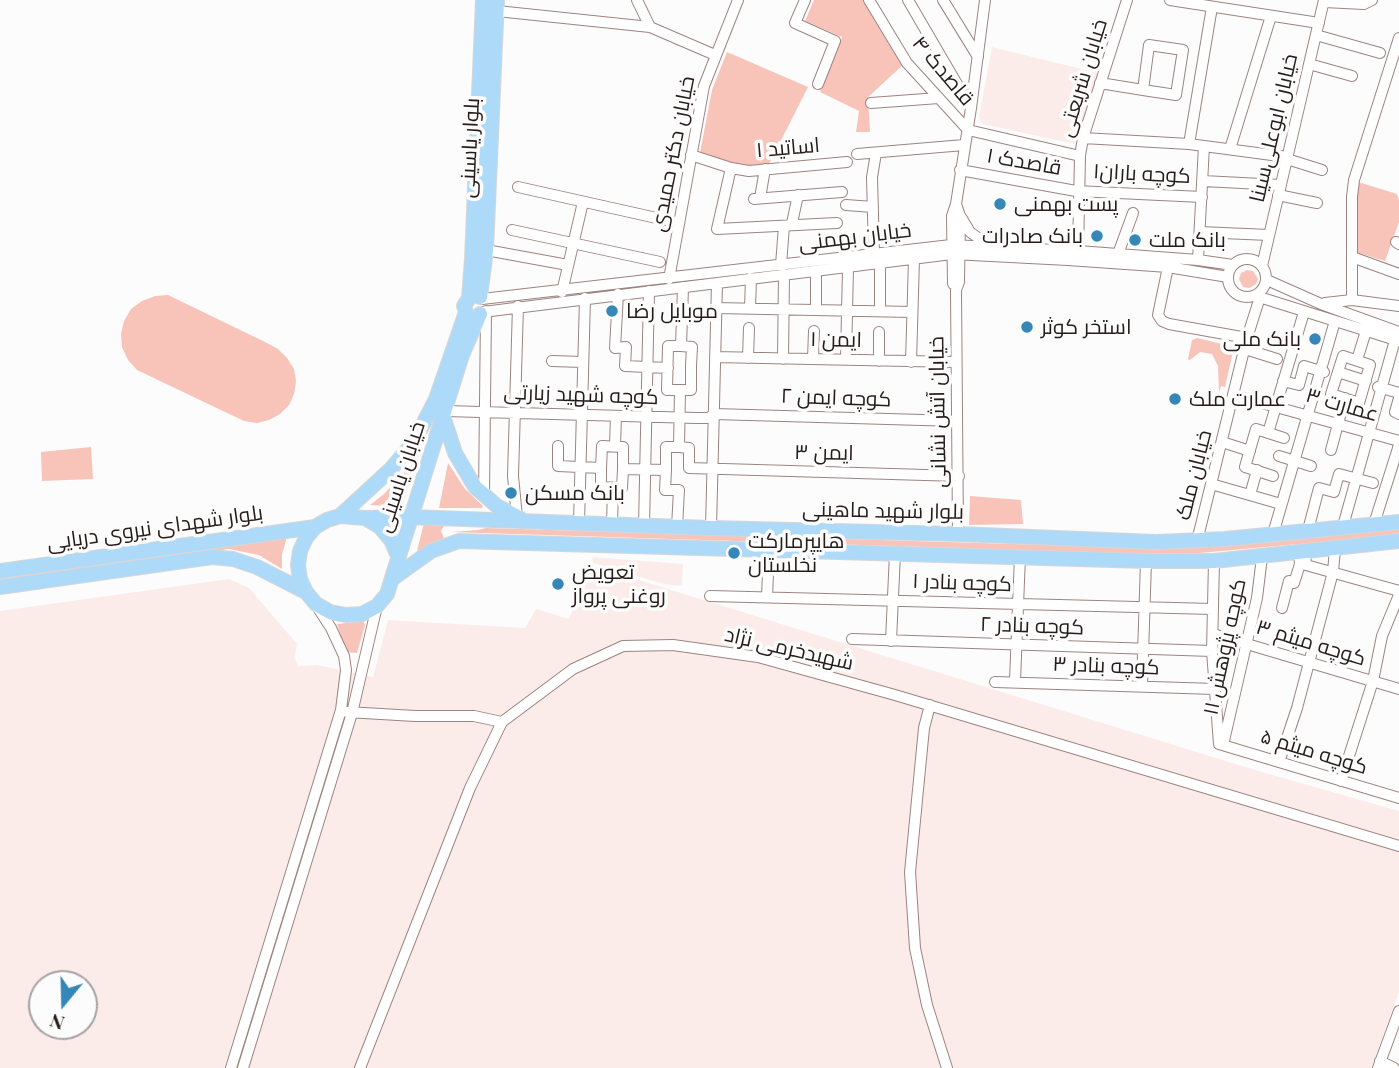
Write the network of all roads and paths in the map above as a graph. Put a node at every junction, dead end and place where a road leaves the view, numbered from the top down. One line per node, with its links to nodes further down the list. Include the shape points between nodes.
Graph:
1 (483, 0): 101 (main road, بلوار یاسینی, via 472,259)
2 (637, 0): 17 (street)
3 (738, 0): 21 (street, خیابان دکتر حمیدی)
4 (805, 0): 27 (street, via 796,23 835,41)
5 (869, 0): 30 (street, قاصدک ۴, via 907,63)
6 (908, 0): 32 (street)
7 (943, 0): 22 (street)
8 (985, 0): 22 (street)
9 (1127, 0): 28 (street, خیابان شریعتی)
10 (1170, 0): 15 (street)
11 (1372, 0): 12 (street, via 1364,4)
12 (1324, 1): 18 (street, خیابان ابوعلی‌سینا)
13 (497, 5): 17 (street); 71 (main road, بلوار یاسینی)
14 (1226, 5): 15 (street); 16 (street)
15 (1212, 7): 26 (street)
16 (1271, 16): 18 (street); 38 (street)
17 (650, 27): 21 (street)
18 (1318, 29): 20 (street); 23 (street, خیابان ابوعلی‌سینا)
19 (1399, 38): 75 (street, via 1354,180)
20 (1380, 53)
21 (715, 55): 41 (street, خیابان دکتر حمیدی)
22 (978, 57): 32 (street)
23 (1310, 64): 25 (street); 43 (street, خیابان ابوعلی‌سینا)
24 (1179, 75): 26 (street); 29 (street, via 1176,95); 29 (street, via 1183,50 1149,45)
25 (1352, 76)
26 (1199, 78): 35 (street)
27 (818, 83)
28 (1100, 83): 29 (street); 34 (street, خیابان شریعتی)
29 (1143, 90)
30 (939, 98): 31 (street); 33 (street, قاصدک ۴)
31 (871, 103)
32 (971, 108): 33 (street)
33 (968, 130): 36 (street); 42 (street)
34 (1083, 138): 35 (street); 42 (street, خیابان شریعتی)
35 (1189, 144): 37 (street)
36 (964, 145): 39 (street); 47 (street)
37 (1204, 146): 38 (street); 49 (street)
38 (1230, 149): 43 (street)
39 (876, 153): 40 (street); 60 (street)
40 (857, 154)
41 (691, 155): 45 (street, اساتید ۱); 90 (street, خیابان دکتر حمیدی)
42 (1080, 156): 51 (street, خیابان شریعتی)
43 (1287, 158): 48 (street); 52 (street, خیابان ابوعلی‌سینا)
44 (847, 162): 46 (street, اساتید ۱)
45 (731, 168): 46 (street, اساتید ۱); 65 (street, via 718,229)
46 (765, 169): 54 (street, via 757,198)
47 (960, 170): 51 (street, قاصدک ۱); 58 (street)
48 (1322, 170)
49 (1203, 181): 52 (street); 55 (street)
50 (518, 187): 56 (street)
51 (1081, 190): 55 (street, کوچه باران۱); 73 (street, خیابان شریعتی)
52 (1279, 190): 57 (street); 68 (street, خیابان ابوعلی‌سینا)
53 (842, 192): 54 (street)
54 (798, 195): 65 (street)
55 (1202, 197): 67 (street)
56 (583, 202): 63 (street); 69 (street)
57 (1317, 203)
58 (956, 204): 62 (street); 72 (street, via 952,216)
59 (846, 205): 60 (street)
60 (873, 207): 76 (street)
61 (1133, 213): 74 (street)
62 (960, 216): 70 (street, via 970,232); 72 (street)
63 (670, 222)
64 (837, 223): 65 (street)
65 (788, 225): 85 (street)
66 (512, 230): 69 (street)
67 (1200, 232): 68 (street); 78 (street)
68 (1269, 235): 82 (street, خیابان ابوعلی‌سینا)
69 (572, 244): 79 (street); 80 (street)
70 (991, 246): 72 (street, خیابان بهمنی); 73 (street, خیابان بهمنی)
71 (486, 250): 80 (street); 101 (main road, بلوار یاسینی)
72 (956, 250): 76 (street, خیابان بهمنی); 77 (street, خیابان بهمنی); 84 (street, خیابان بهمنی); 131 (street, خیابان آتش نشانی)
73 (1078, 251): 74 (street, خیابان بهمنی)
74 (1118, 254): 78 (street, خیابان بهمنی)
75 (1352, 257): 87 (street); 99 (street)
76 (877, 258): 77 (street, خیابان بهمنی); 83 (street, خیابان بهمنی); 85 (street, خیابان بهمنی); 109 (street)
77 (914, 259): 110 (street)
78 (1198, 260): 81 (street, خیابان بهمنی)
79 (660, 262)
80 (568, 265): 95 (street)
81 (1233, 265): 82 (street, via 1248,259); 88 (street)
82 (1262, 266): 91 (street)
83 (848, 267): 86 (street, خیابان بهمنی); 108 (street)
84 (1168, 267): 88 (street, خیابان بهمنی); 118 (street, via 1158,315 1162,321)
85 (783, 270): 86 (street, خیابان بهمنی); 89 (street, خیابان بهمنی); 90 (street, خیابان بهمنی); 106 (street)
86 (816, 271): 107 (street)
87 (1399, 274)
88 (1228, 277): 97 (street, via 1239,296)
89 (751, 278): 92 (street, خیابان بهمنی); 105 (street)
90 (669, 279): 95 (street, خیابان بهمنی)
91 (1267, 280): 97 (street); 100 (street)
92 (717, 283): 93 (street, خیابان بهمنی); 104 (street)
93 (683, 287): 94 (street, خیابان بهمنی); 119 (street)
94 (649, 291): 96 (street, خیابان بهمنی); 133 (street)
95 (562, 292): 101 (street, خیابان بهمنی)
96 (618, 294): 98 (street, خیابان بهمنی); 133 (street, via 615,348 626,347 625,366)
97 (1258, 297): 111 (street); 118 (street, خیابان ملک)
98 (585, 298): 102 (street, خیابان بهمنی); 128 (street)
99 (1352, 300): 100 (street); 103 (street)
100 (1321, 304): 117 (street)
101 (478, 306): 102 (street, خیابان بهمنی); 145 (street); 147 (main road, بلوار یاسینی); 186 (main road, بلوار یاسینی, via 414,442)
102 (518, 306): 146 (street)
103 (1399, 306)
104 (716, 308): 105 (street); 129 (street)
105 (750, 308): 106 (street)
106 (784, 309): 107 (street); 121 (street)
107 (816, 310): 108 (street)
108 (847, 310): 109 (street); 123 (street)
109 (880, 311): 110 (street)
110 (912, 312): 130 (street)
111 (1304, 312): 112 (street); 137 (street)
112 (1335, 321): 115 (street); 135 (street)
113 (749, 328): 120 (street)
114 (814, 331): 122 (street)
115 (1366, 331): 117 (street); 125 (street)
116 (879, 332): 127 (street)
117 (1398, 338): 139 (street)
118 (1246, 344): 124 (street); 141 (street, خیابان ملک)
119 (681, 346): 132 (street, via 692,346); 134 (street, via 668,346)
120 (748, 358): 121 (street, ایمن ۱); 129 (street, ایمن ۱)
121 (783, 359): 122 (street, ایمن ۱)
122 (813, 359): 123 (street, ایمن ۱)
123 (846, 359): 127 (street, ایمن ۱)
124 (1277, 359)
125 (1357, 360): 136 (street, via 1343,355); 138 (street, via 1370,365)
126 (552, 361): 128 (street)
127 (879, 361): 130 (street, ایمن ۱)
128 (583, 362): 151 (street)
129 (715, 362): 132 (street, ایمن ۱); 148 (street)
130 (911, 362): 131 (street, ایمن ۱)
131 (956, 362): 155 (street, خیابان آتش نشانی)
132 (691, 366): 140 (street, via 691,390)
133 (648, 367): 134 (street); 153 (street)
134 (668, 368): 140 (street, via 667,390)
135 (1319, 370): 136 (street); 137 (street, via 1304,366 1298,385); 150 (street)
136 (1337, 374): 138 (street); 143 (street, via 1331,394)
137 (1283, 381): 144 (street)
138 (1365, 382): 139 (street); 143 (street, via 1359,403)
139 (1382, 388): 142 (street); 158 (street)
140 (680, 390): 154 (street)
141 (1233, 395): 144 (street, عمارت ۳); 160 (street, خیابان ملک)
142 (1399, 396): 149 (street, via 1395,412)
143 (1345, 398): 156 (street)
144 (1276, 407): 150 (street, عمارت ۳); 157 (street)
145 (486, 412): 146 (street, کوچه شهید زیارتی); 147 (street, کوچه شهید زیارتی); 183 (street)
146 (514, 413): 151 (street, کوچه شهید زیارتی); 189 (street, via 513,476)
147 (444, 414): 183 (main road, via 455,453); 187 (main road, خیابان یاسینی)
148 (714, 414): 154 (street, کوچه شهید زیارتی, via 709,418); 155 (street, کوچه ایمن ۲); 175 (street)
149 (1399, 414)
150 (1308, 415): 156 (street, عمارت ۳); 168 (street)
151 (582, 416): 152 (street, کوچه شهید زیارتی); 170 (street)
152 (616, 416): 153 (street, کوچه شهید زیارتی); 163 (street)
153 (647, 417): 154 (street, کوچه شهید زیارتی); 173 (street)
154 (679, 417): 164 (street)
155 (957, 421): 178 (street, خیابان آتش نشانی)
156 (1338, 424): 158 (street, عمارت ۳); 165 (street)
157 (1268, 433): 159 (street); 166 (street, via 1256,429)
158 (1369, 433): 161 (street, عمارت ۳); 179 (street)
159 (1284, 438)
160 (1222, 442): 166 (street); 181 (street, خیابان ملک)
161 (1399, 443): 194 (street)
162 (558, 446): 170 (street, via 558,466)
163 (619, 446): 171 (street, via 602,446); 172 (street)
164 (679, 447): 174 (street, via 666,447); 175 (street, ایمن ۳, via 689,447 689,468)
165 (1331, 450)
166 (1250, 451): 176 (street, via 1245,467)
167 (1279, 456): 168 (street)
168 (1295, 461): 169 (street); 185 (street)
169 (1311, 466)
170 (581, 467): 171 (street); 192 (street)
171 (601, 468): 182 (street, via 601,487)
172 (623, 469): 173 (street); 182 (street, via 622,488)
173 (645, 469): 174 (street); 195 (street)
174 (666, 470): 198 (street, via 665,490 679,491)
175 (713, 470): 178 (street, ایمن ۳); 199 (street)
176 (1257, 470): 177 (street); 184 (street)
177 (1273, 475)
178 (958, 476): 201 (street, خیابان آتش نشانی)
179 (1356, 478): 180 (street); 196 (street); 200 (street, via 1339,474 1334,492 1319,488)
180 (1373, 483)
181 (1211, 484): 184 (street); 204 (street, خیابان ملک)
182 (613, 488): 193 (street)
183 (484, 495): 189 (main road)
184 (1250, 495): 185 (street)
185 (1281, 504): 202 (street)
186 (340, 516): 188 (main road); 197 (main road)
187 (410, 517): 188 (main road, بلوار شهید ماهینی); 190 (main road, بلوار شهید ماهینی); 209 (main road, خیابان یاسینی)
188 (365, 518): 209 (main road, via 380,527)
189 (521, 519): 190 (main road, بلوار شهید ماهینی); 192 (main road, بلوار شهید ماهینی)
190 (489, 520): 203 (main road, via 478,526 446,529)
191 (1399, 522): 194 (main road, بلوار شهید ماهینی)
192 (579, 523): 193 (main road, بلوار شهید ماهینی)
193 (612, 524): 195 (main road, بلوار شهید ماهینی)
194 (1374, 524): 196 (main road, بلوار شهید ماهینی)
195 (644, 526): 198 (main road, بلوار شهید ماهینی)
196 (1343, 526): 200 (main road, بلوار شهید ماهینی)
197 (315, 527): 215 (main road, بلوار شهدای نیروی دریایی); 219 (main road, via 300,551 298,565)
198 (677, 527): 199 (main road, بلوار شهید ماهینی)
199 (710, 528): 201 (main road, بلوار شهید ماهینی)
200 (1308, 530): 202 (main road, بلوار شهید ماهینی)
201 (958, 534): 204 (main road, بلوار شهید ماهینی)
202 (1273, 534): 204 (main road, بلوار شهید ماهینی)
203 (459, 541): 207 (main road, بلوار شهید ماهینی); 217 (main road, بلوار شهید ماهینی, via 431,551)
204 (1197, 541)
205 (1399, 541): 206 (main road, بلوار شهید ماهینی)
206 (1335, 549): 212 (main road, بلوار شهید ماهینی); 216 (street)
207 (769, 550): 208 (main road, بلوار شهید ماهینی); 222 (street)
208 (895, 553): 210 (main road, بلوار شهید ماهینی); 223 (street)
209 (398, 556): 217 (main road)
210 (1020, 556): 213 (main road, بلوار شهید ماهینی); 225 (street)
211 (1262, 557): 212 (main road, بلوار شهید ماهینی); 214 (main road, بلوار شهید ماهینی); 233 (street, کوچه پژوهش ۱۱)
212 (1302, 559): 216 (street); 227 (street, via 1294,583 1289,581)
213 (1146, 561): 214 (main road, بلوار شهید ماهینی); 228 (street)
214 (1214, 561): 229 (street)
215 (0, 571)
216 (1333, 572): 220 (street); 237 (street)
217 (392, 579): 226 (main road)
218 (0, 587): 219 (main road, بلوار شهدای نیروی دریایی, via 212,557 257,567)
219 (306, 592): 224 (main road)
220 (1399, 593): 239 (street, via 1382,636)
221 (710, 596): 222 (street, کوچه بنادر ۱)
222 (767, 597): 223 (street, کوچه بنادر ۱)
223 (893, 600): 225 (street, کوچه بنادر ۱); 232 (street)
224 (316, 604): 226 (main road, via 346,615 362,614); 245 (street, via 344,656)
225 (1018, 604): 228 (street, کوچه بنادر ۱); 234 (street)
226 (377, 606): 245 (street)
227 (1282, 608)
228 (1145, 609): 229 (street, کوچه بنادر ۱); 235 (street)
229 (1213, 609): 230 (street)
230 (1213, 634): 233 (street, کوچه میثم ۳); 236 (street)
231 (852, 639): 232 (street, کوچه بنادر ۲)
232 (891, 641): 234 (street, کوچه بنادر ۲)
233 (1246, 643): 237 (street, کوچه میثم ۳); 247 (street, کوچه پژوهش ۱۱)
234 (1016, 645): 235 (street, کوچه بنادر ۲); 238 (street)
235 (1144, 649): 236 (street, کوچه بنادر ۲); 241 (street)
236 (1212, 651): 243 (street)
237 (1309, 661): 239 (street, کوچه میثم ۳); 248 (street)
238 (1015, 681): 240 (street, کوچه بنادر ۳); 241 (street, کوچه بنادر ۳)
239 (1373, 681): 242 (street, کوچه میثم ۳); 249 (street)
240 (995, 682)
241 (1142, 686): 243 (street, کوچه بنادر ۳)
242 (1399, 689)
243 (1215, 690): 247 (street)
244 (930, 705): 246 (street, شهیدخرمی نژاد, via 758,657 673,645 623,646 573,669); 251 (street, شهیدخرمی نژاد); 257 (street, via 910,872 915,948)
245 (347, 712): 246 (street, via 474,716); 254 (street); 255 (street)
246 (502, 722): 256 (street, شهیدخرمی نژاد, via 470,788)
247 (1221, 744): 248 (street, کوچه میثم ۵)
248 (1279, 762): 249 (street, کوچه میثم ۵)
249 (1341, 781): 250 (street, کوچه میثم ۵)
250 (1399, 798)
251 (1399, 846)
252 (1399, 1012): 253 (street)
253 (1379, 1065): 258 (street)
254 (231, 1068)
255 (243, 1068)
256 (360, 1068)
257 (947, 1068)
258 (1394, 1068)

